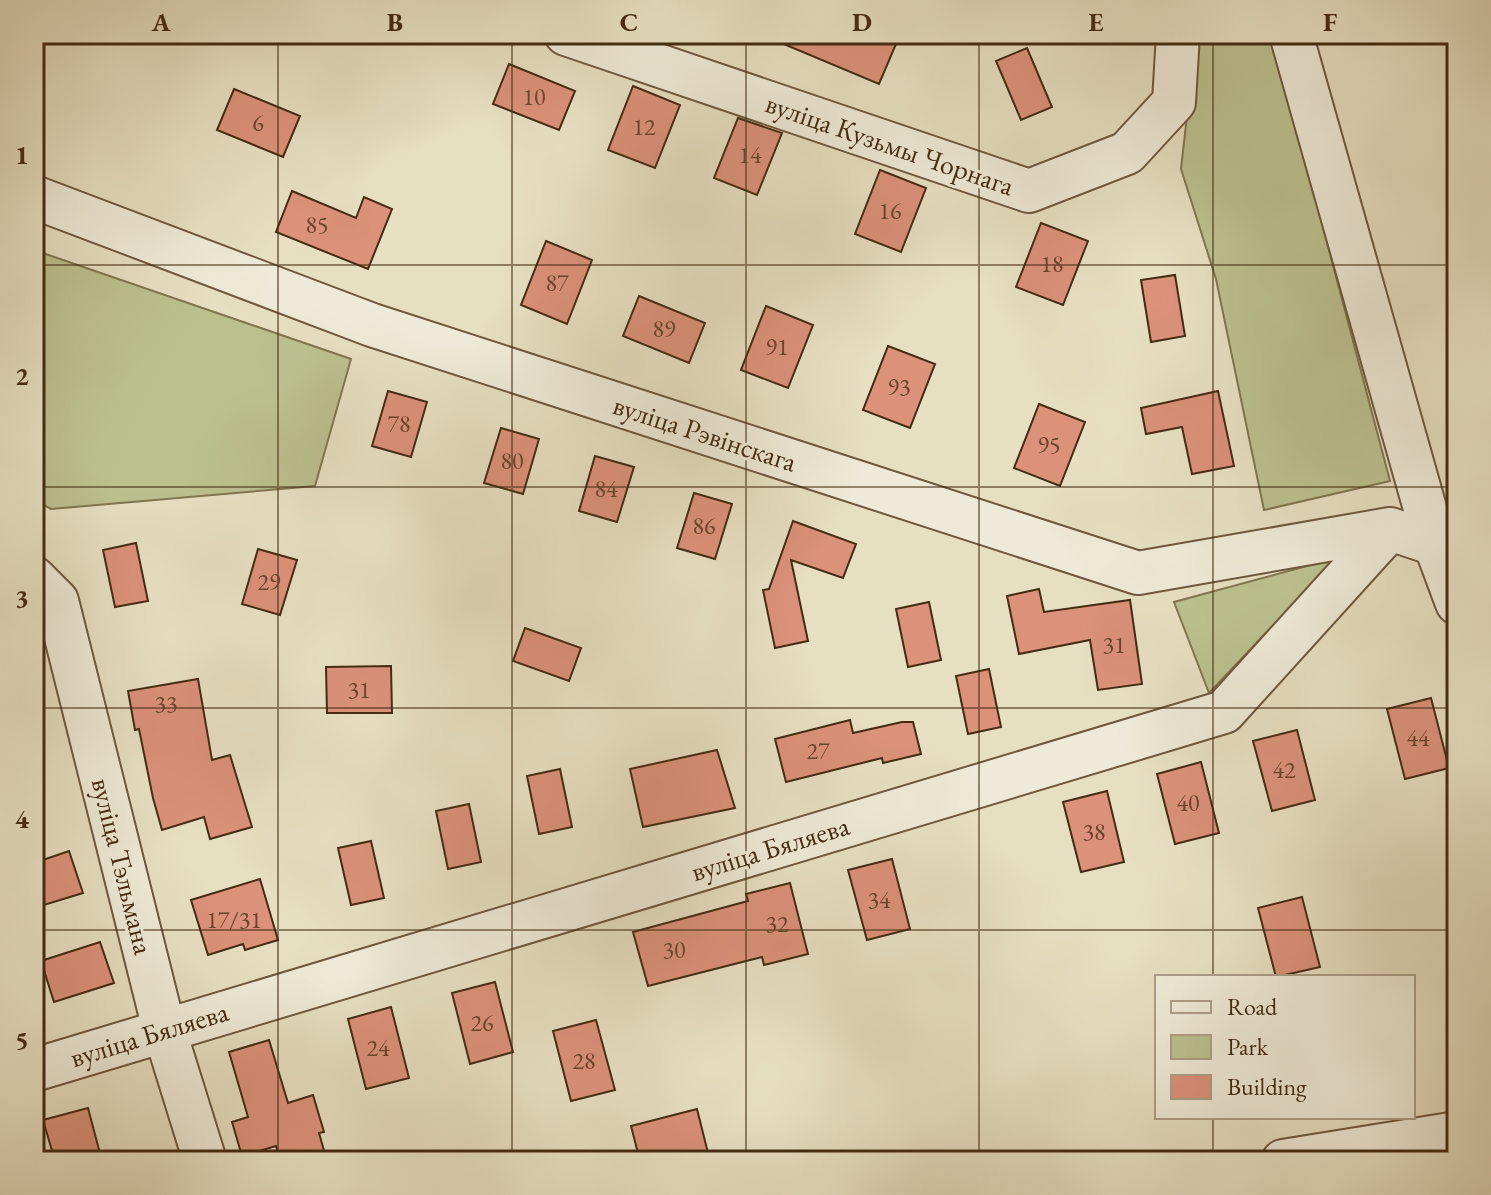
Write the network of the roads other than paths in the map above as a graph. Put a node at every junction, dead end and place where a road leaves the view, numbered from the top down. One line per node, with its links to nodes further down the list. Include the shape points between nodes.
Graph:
1 (566, 34): 2 (street, вуліца Кузьмы Чорнага, via 1029,191 1127,153 1174,102)
2 (1178, 34)
3 (1291, 34): 6 (street)
4 (34, 197): 5 (street, вуліца Рэвінскага, via 372,325 1138,573)
5 (1390, 529): 6 (street); 9 (street, вуліца Бяляева, via 1224,712)
6 (1435, 544): 8 (street)
7 (34, 578): 9 (street, вуліца Тэльмана, via 57,601)
8 (1457, 603)
9 (164, 1029): 10 (street, вуліца Бяляева); 12 (street, вуліца Тэльмана)
10 (34, 1070)
11 (1457, 1133): 13 (street)
12 (205, 1161)
13 (1283, 1161)

